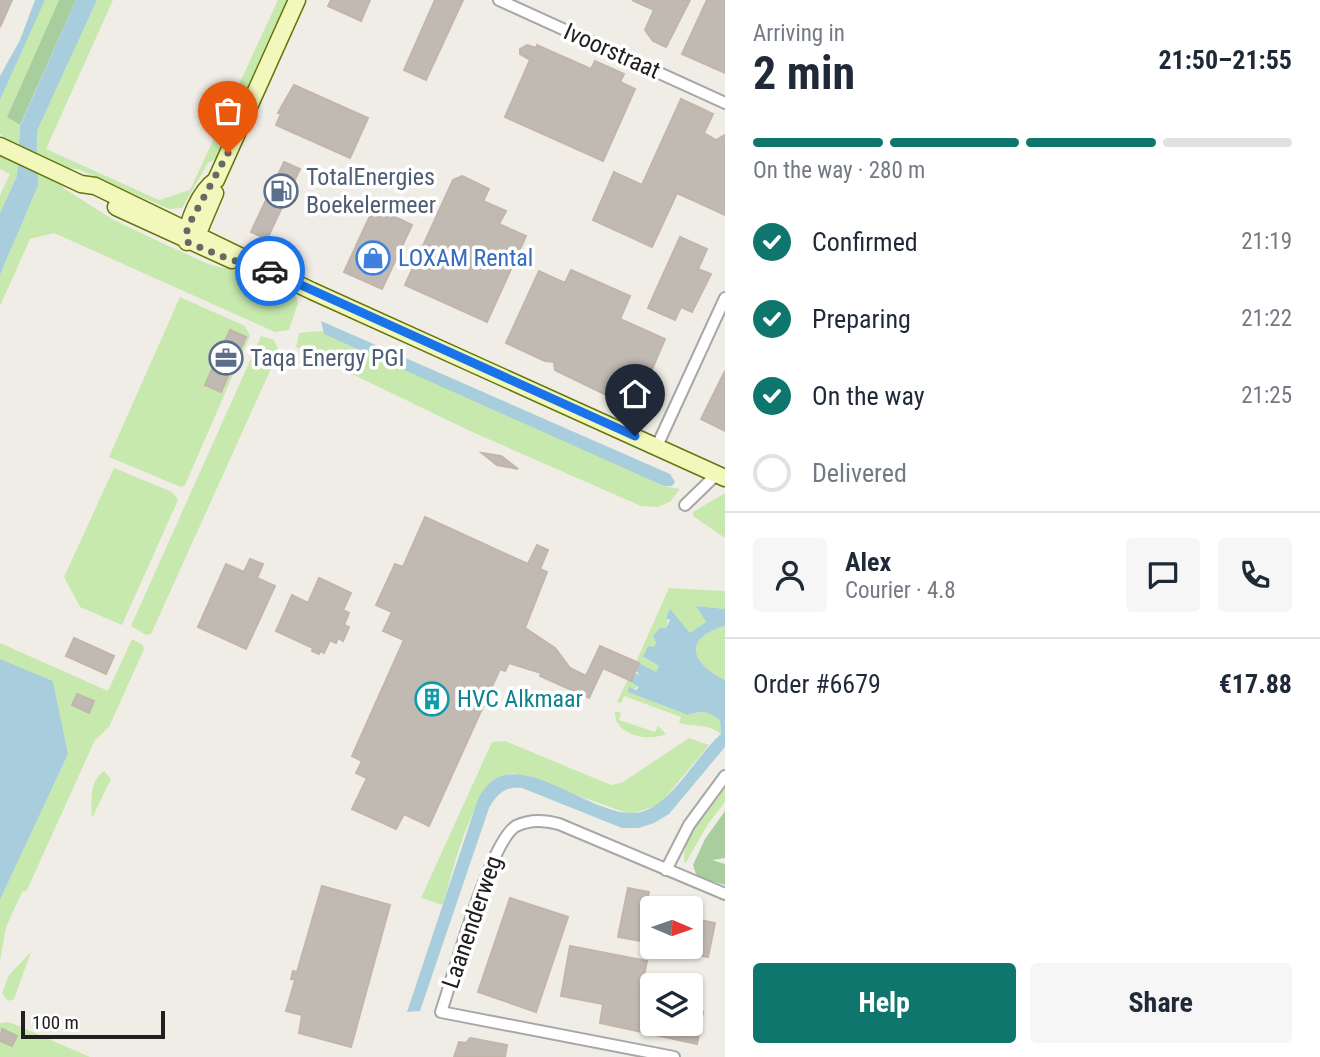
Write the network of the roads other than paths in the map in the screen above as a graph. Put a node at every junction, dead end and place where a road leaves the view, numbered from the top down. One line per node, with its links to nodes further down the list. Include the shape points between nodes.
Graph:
1 (297, 0): 5 (street, via 216,188)
2 (499, 0): 3 (street, Ivoorstraat)
3 (725, 103)
4 (4, 148): 5 (street)
5 (191, 234): 7 (street)
6 (725, 298): 7 (street)
7 (656, 446): 8 (street)
8 (721, 476): 9 (street)
9 (685, 505)
10 (725, 776): 11 (street, via 688,825)
11 (666, 870): 12 (street, Laanenderweg); 13 (street, Laanenderweg, via 559,824 537,820 516,827 497,848 441,1012)
12 (725, 894)
13 (674, 1057)

